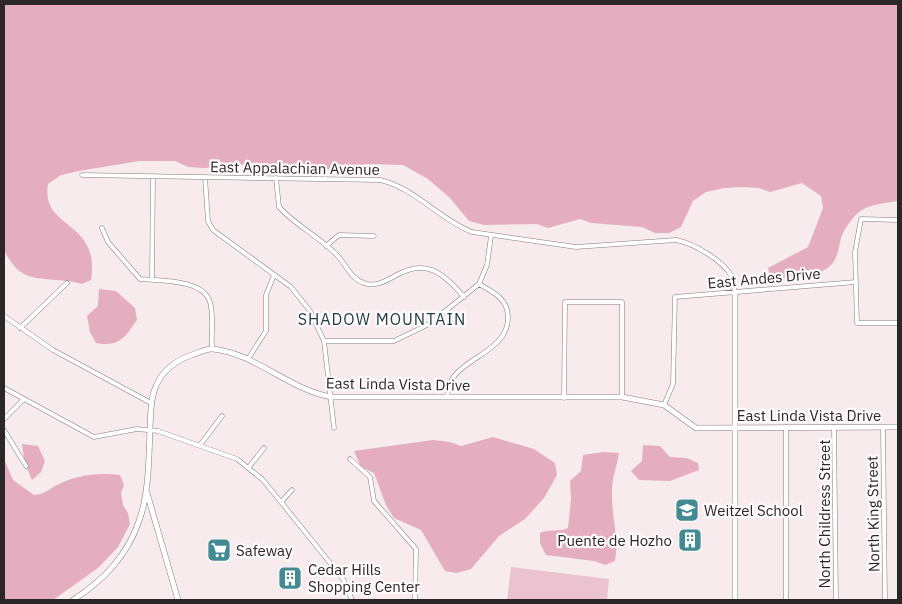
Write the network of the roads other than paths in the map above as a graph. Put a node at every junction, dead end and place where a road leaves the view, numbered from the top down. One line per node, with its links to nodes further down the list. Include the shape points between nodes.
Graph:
1 (82, 176): 2 (street, East Appalachian Avenue)
2 (153, 176): 3 (street, East Appalachian Avenue); 11 (street)
3 (205, 177): 4 (street, East Appalachian Avenue); 10 (street, via 208,221 213,230)
4 (276, 178): 8 (street, East Appalachian Avenue, via 390,182 457,227); 9 (street, via 280,206)
5 (898, 220): 12 (street, via 861,219 855,252)
6 (102, 228): 11 (street, via 108,242 140,279)
7 (374, 236): 9 (street, via 339,235)
8 (490, 236): 14 (street, via 487,265); 15 (street, East Appalachian Avenue, via 576,247 685,242 727,270)
9 (326, 246): 16 (street, via 364,284 379,283 407,270 424,268 443,275)
10 (274, 275): 20 (street, via 291,287 310,310); 22 (street, via 266,295 266,331)
11 (152, 280): 21 (street, via 194,285 204,292 210,302)
12 (856, 282): 15 (street, East Andes Drive); 18 (street, via 858,323)
13 (67, 283): 19 (street)
14 (479, 284): 16 (street); 25 (street, via 495,293 504,303 508,314 507,327 499,341 454,376)
15 (735, 293): 30 (street, East Andes Drive, via 674,297 673,384); 37 (street)
16 (464, 297): 20 (street, via 429,324 402,339)
17 (4, 316): 19 (street)
18 (898, 323)
19 (20, 328): 29 (street, via 60,355)
20 (324, 341): 24 (street)
21 (212, 348): 22 (street, East Linda Vista Drive); 29 (street, via 176,362 159,381)
22 (248, 359): 24 (street, East Linda Vista Drive, via 315,394)
23 (4, 388): 28 (street)
24 (332, 397): 25 (street, East Linda Vista Drive); 36 (street)
25 (447, 397): 27 (street, East Linda Vista Drive)
26 (622, 397): 27 (street, East Linda Vista Drive); 27 (street, via 622,302 565,302); 30 (street, East Linda Vista Drive)
27 (564, 398)
28 (23, 400): 32 (street); 40 (street, via 94,437 137,429)
29 (151, 404): 40 (street)
30 (664, 405): 37 (street, East Linda Vista Drive, via 696,428)
31 (222, 416): 41 (street)
32 (4, 419)
33 (786, 427): 34 (street, East Linda Vista Drive); 37 (street, East Linda Vista Drive); 54 (street)
34 (834, 427): 38 (street, East Linda Vista Drive); 55 (street, North Childress Street)
35 (898, 427): 38 (street, East Linda Vista Drive)
36 (334, 428)
37 (735, 428): 53 (street)
38 (883, 428): 56 (street, North King Street)
39 (4, 430): 44 (street)
40 (150, 430): 41 (street); 46 (street)
41 (200, 445): 45 (street)
42 (264, 448): 45 (street)
43 (350, 459): 52 (street, via 370,477 374,501 416,549)
44 (26, 466)
45 (249, 467): 48 (street)
46 (146, 487): 49 (street, via 130,545 104,577); 50 (street)
47 (292, 490): 48 (street)
48 (281, 502): 51 (street, via 343,579)
49 (73, 600)
50 (178, 600)
51 (352, 600)
52 (415, 600)
53 (735, 600)
54 (786, 600)
55 (836, 600)
56 (885, 600)

